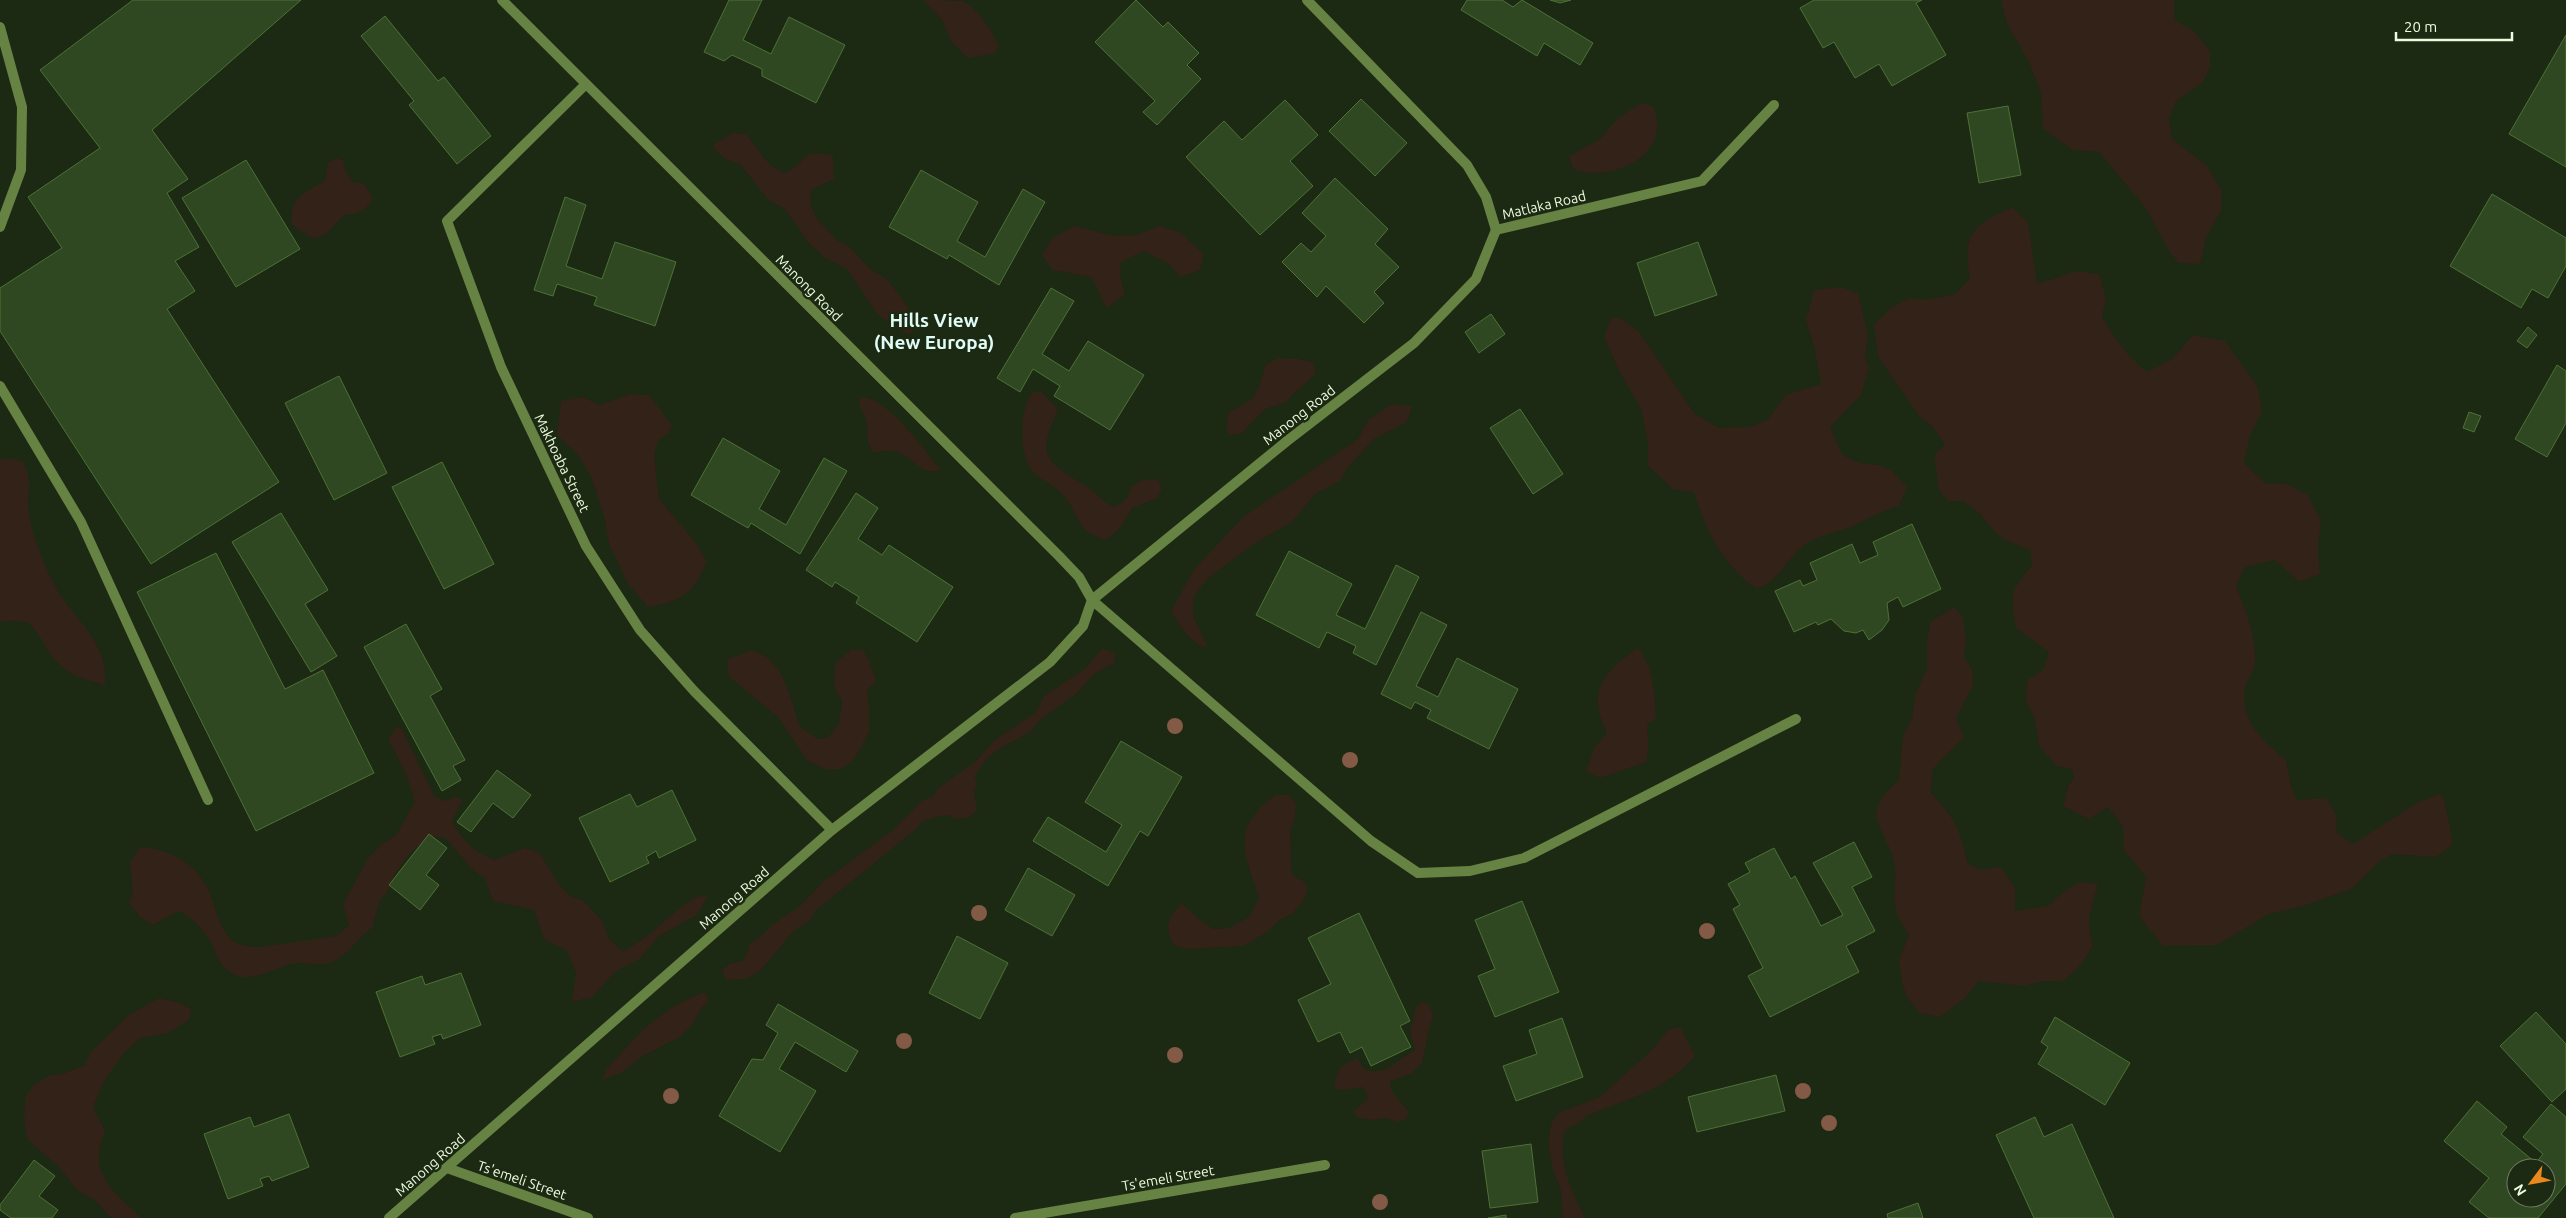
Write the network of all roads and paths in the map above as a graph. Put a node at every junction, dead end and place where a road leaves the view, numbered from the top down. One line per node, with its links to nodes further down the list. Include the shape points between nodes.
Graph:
1 (502, 0): 4 (street, Manong Road)
2 (1307, 0): 7 (street, Matlaka Road, via 1467,165 1486,197)
3 (0, 28): 6 (street, via 22,107 21,170)
4 (585, 85): 9 (street, Manong Road, via 1080,577); 12 (street, Makhoaba Street, via 447,221 501,367 586,546 640,630 694,691)
5 (1774, 105): 7 (street, Matlaka Road, via 1702,181)
6 (0, 228)
7 (1496, 230): 9 (street, Manong Road, via 1476,279 1414,343 1287,441)
8 (0, 386): 11 (street, via 82,522)
9 (1092, 600): 10 (street, via 1371,841 1418,873 1470,871 1524,858); 12 (street, Manong Road, via 1083,626 1050,662)
10 (1796, 720)
11 (208, 800)
12 (832, 830): 14 (street, Manong Road)
13 (1325, 1165): 17 (street, Ts'emeli Street)
14 (447, 1168): 15 (street, Manong Road); 16 (street, Ts'emeli Street)
15 (389, 1218)
16 (588, 1218)
17 (1015, 1218)

